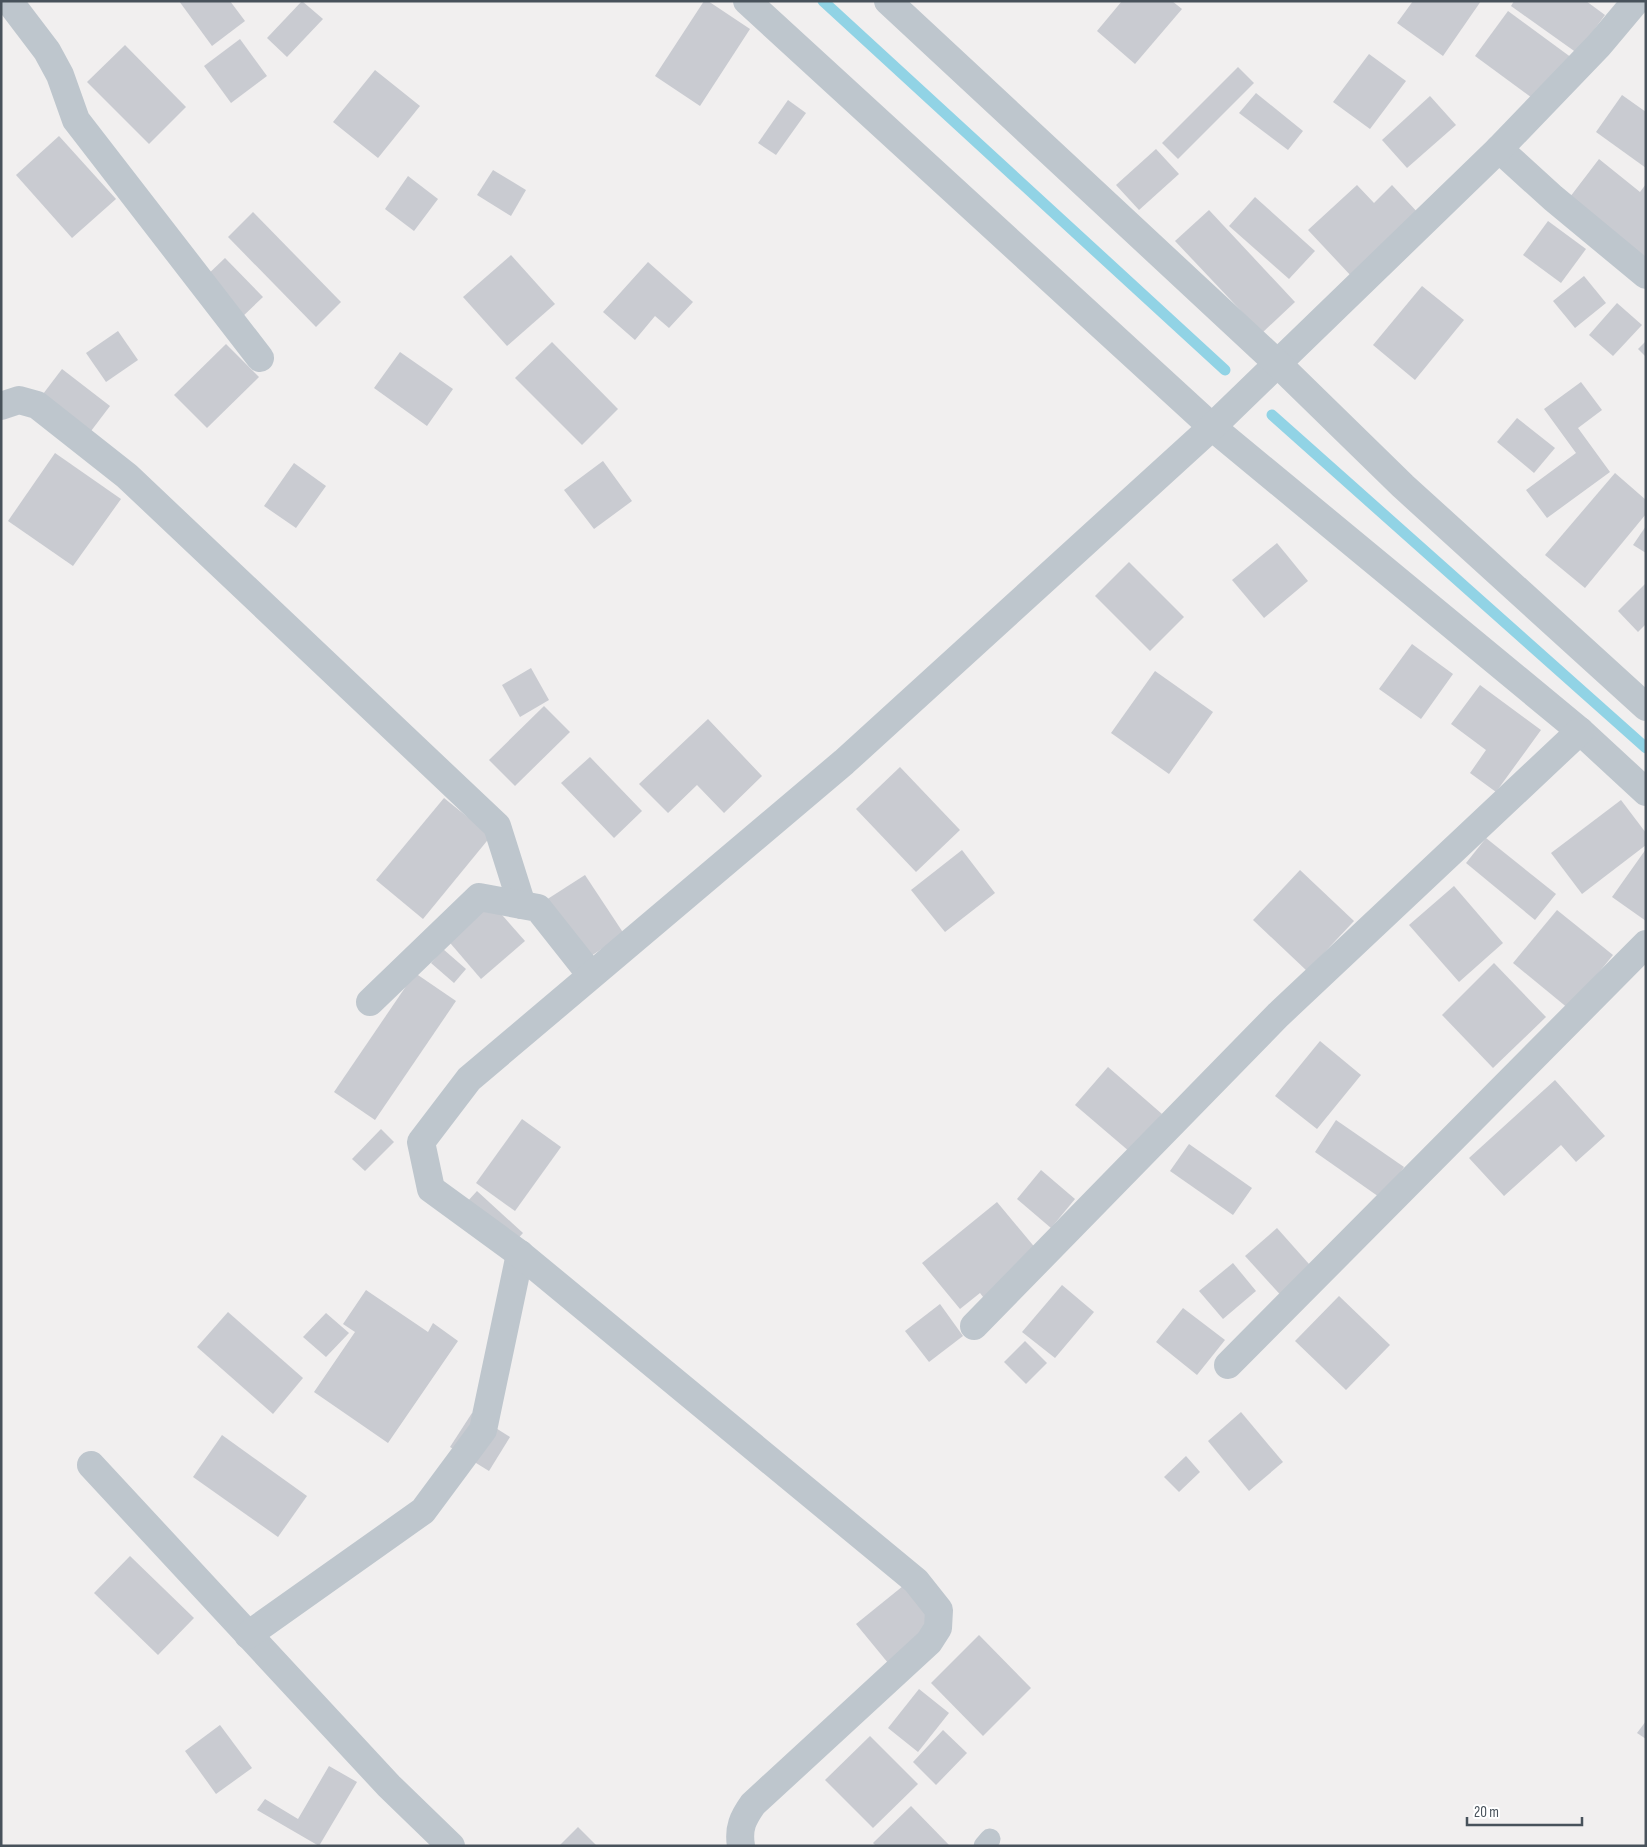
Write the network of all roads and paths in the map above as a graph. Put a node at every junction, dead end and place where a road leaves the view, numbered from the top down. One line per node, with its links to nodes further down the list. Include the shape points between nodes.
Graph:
1 (9, 1): 7 (street, via 47,51 60,75 76,120)
2 (747, 1): 10 (street)
3 (888, 1): 8 (street)
4 (1636, 1): 5 (street)
5 (1499, 149): 6 (street); 8 (street)
6 (1646, 275)
7 (260, 358)
8 (1277, 364): 10 (street); 11 (street, via 1403,486)
9 (1, 406): 14 (street, via 19,400 37,405 127,476 497,826)
10 (1212, 427): 12 (street); 16 (street, via 844,762)
11 (1646, 707)
12 (1580, 731): 13 (street); 19 (street, via 1278,1015)
13 (1646, 792)
14 (522, 905): 16 (street, via 538,908); 17 (street, via 479,897)
15 (1646, 944): 20 (street)
16 (591, 975): 18 (street, via 469,1079 420,1142 431,1189)
17 (370, 1002)
18 (520, 1254): 22 (street, via 483,1430 423,1511); 24 (street, via 916,1581 939,1610 938,1628 929,1642 753,1804 738,1833)
19 (974, 1326)
20 (1228, 1365)
21 (92, 1465): 22 (street)
22 (248, 1634): 23 (street, via 389,1786)
23 (451, 1846)
24 (741, 1846)

